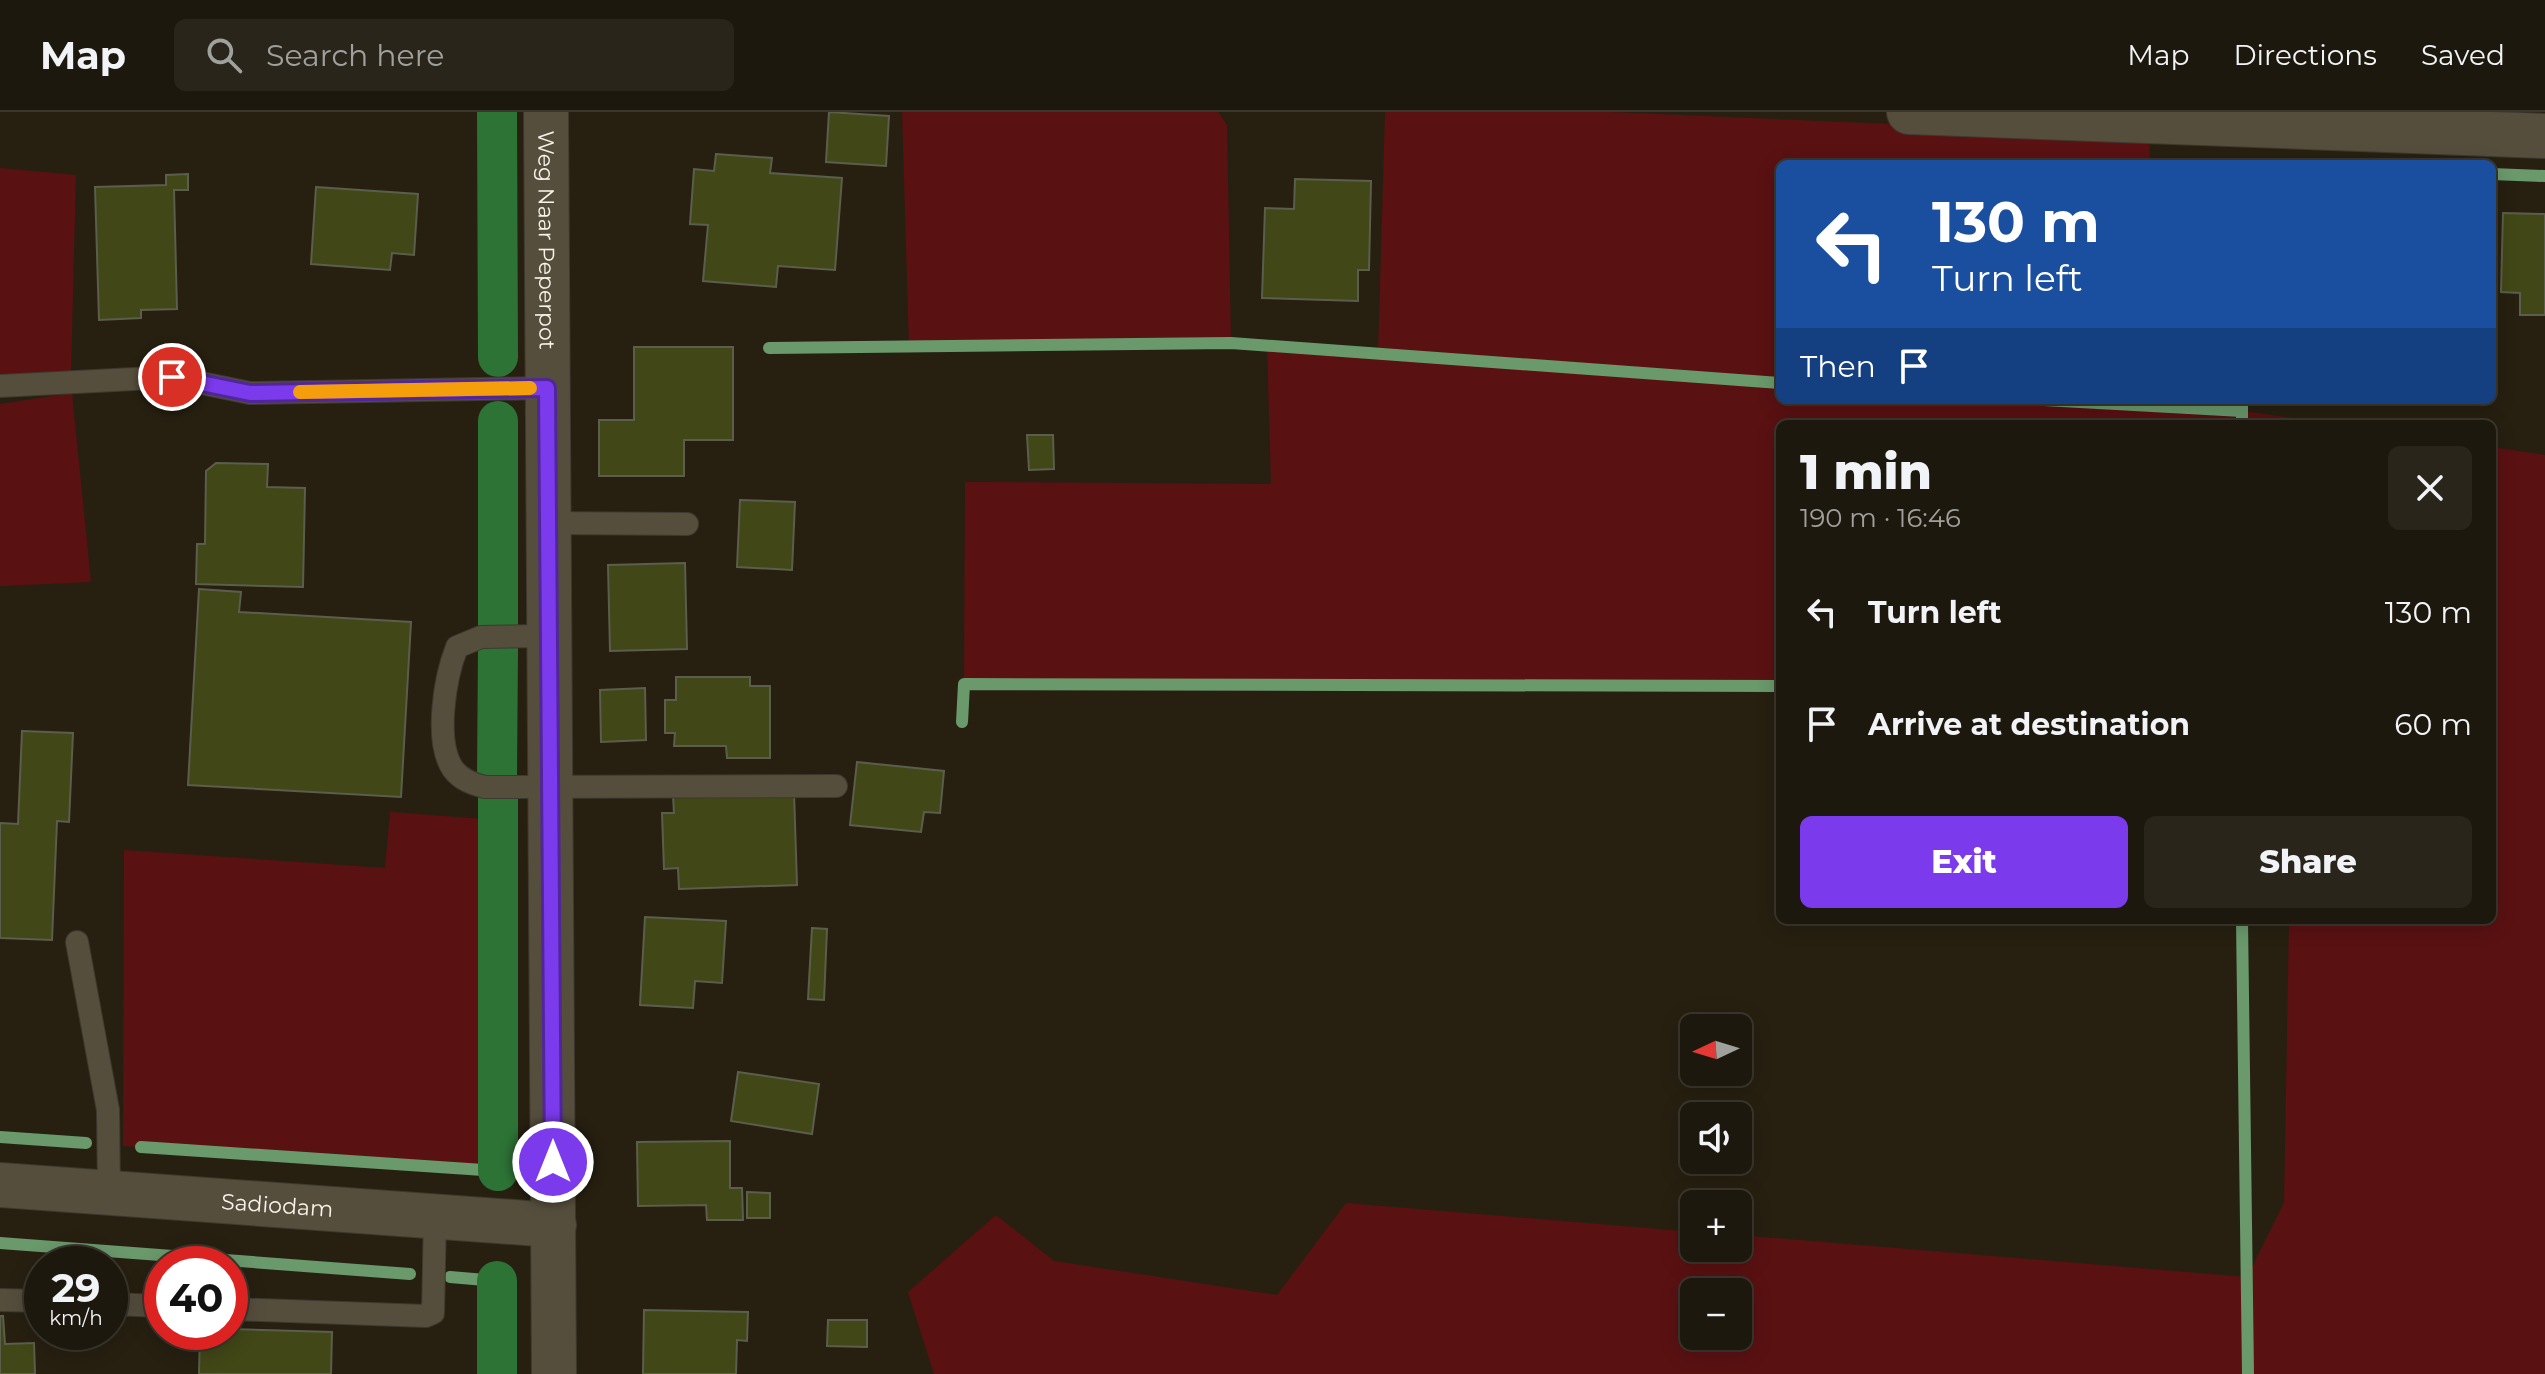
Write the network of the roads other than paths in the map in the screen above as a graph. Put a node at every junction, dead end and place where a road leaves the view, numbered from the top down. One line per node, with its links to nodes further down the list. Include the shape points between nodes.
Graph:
1 (546, 112): 6 (street, Weg Naar Peperpot)
2 (1909, 112): 3 (street)
3 (2232, 118): 4 (street)
4 (2543, 128)
5 (0, 386): 6 (lane, via 172,377 250,393)
6 (547, 388): 7 (street, Weg Naar Peperpot)
7 (548, 523): 8 (lane); 9 (street, Weg Naar Peperpot)
8 (687, 524)
9 (549, 636): 10 (street, Weg Naar Peperpot); 10 (lane, via 481,637 457,647 444,697 445,743 454,771 485,787)
10 (550, 786): 11 (lane); 16 (street, Weg Naar Peperpot)
11 (836, 786)
12 (77, 942): 14 (lane, via 108,1110)
13 (0, 1185): 14 (street, Sadiodam)
14 (109, 1192): 15 (street, Sadiodam)
15 (435, 1216): 16 (street, Sadiodam); 19 (lane, via 433,1313)
16 (554, 1225): 20 (street, Weg Naar Peperpot)
17 (0, 1300): 18 (lane)
18 (24, 1301)
19 (248, 1310)
20 (554, 1374)

